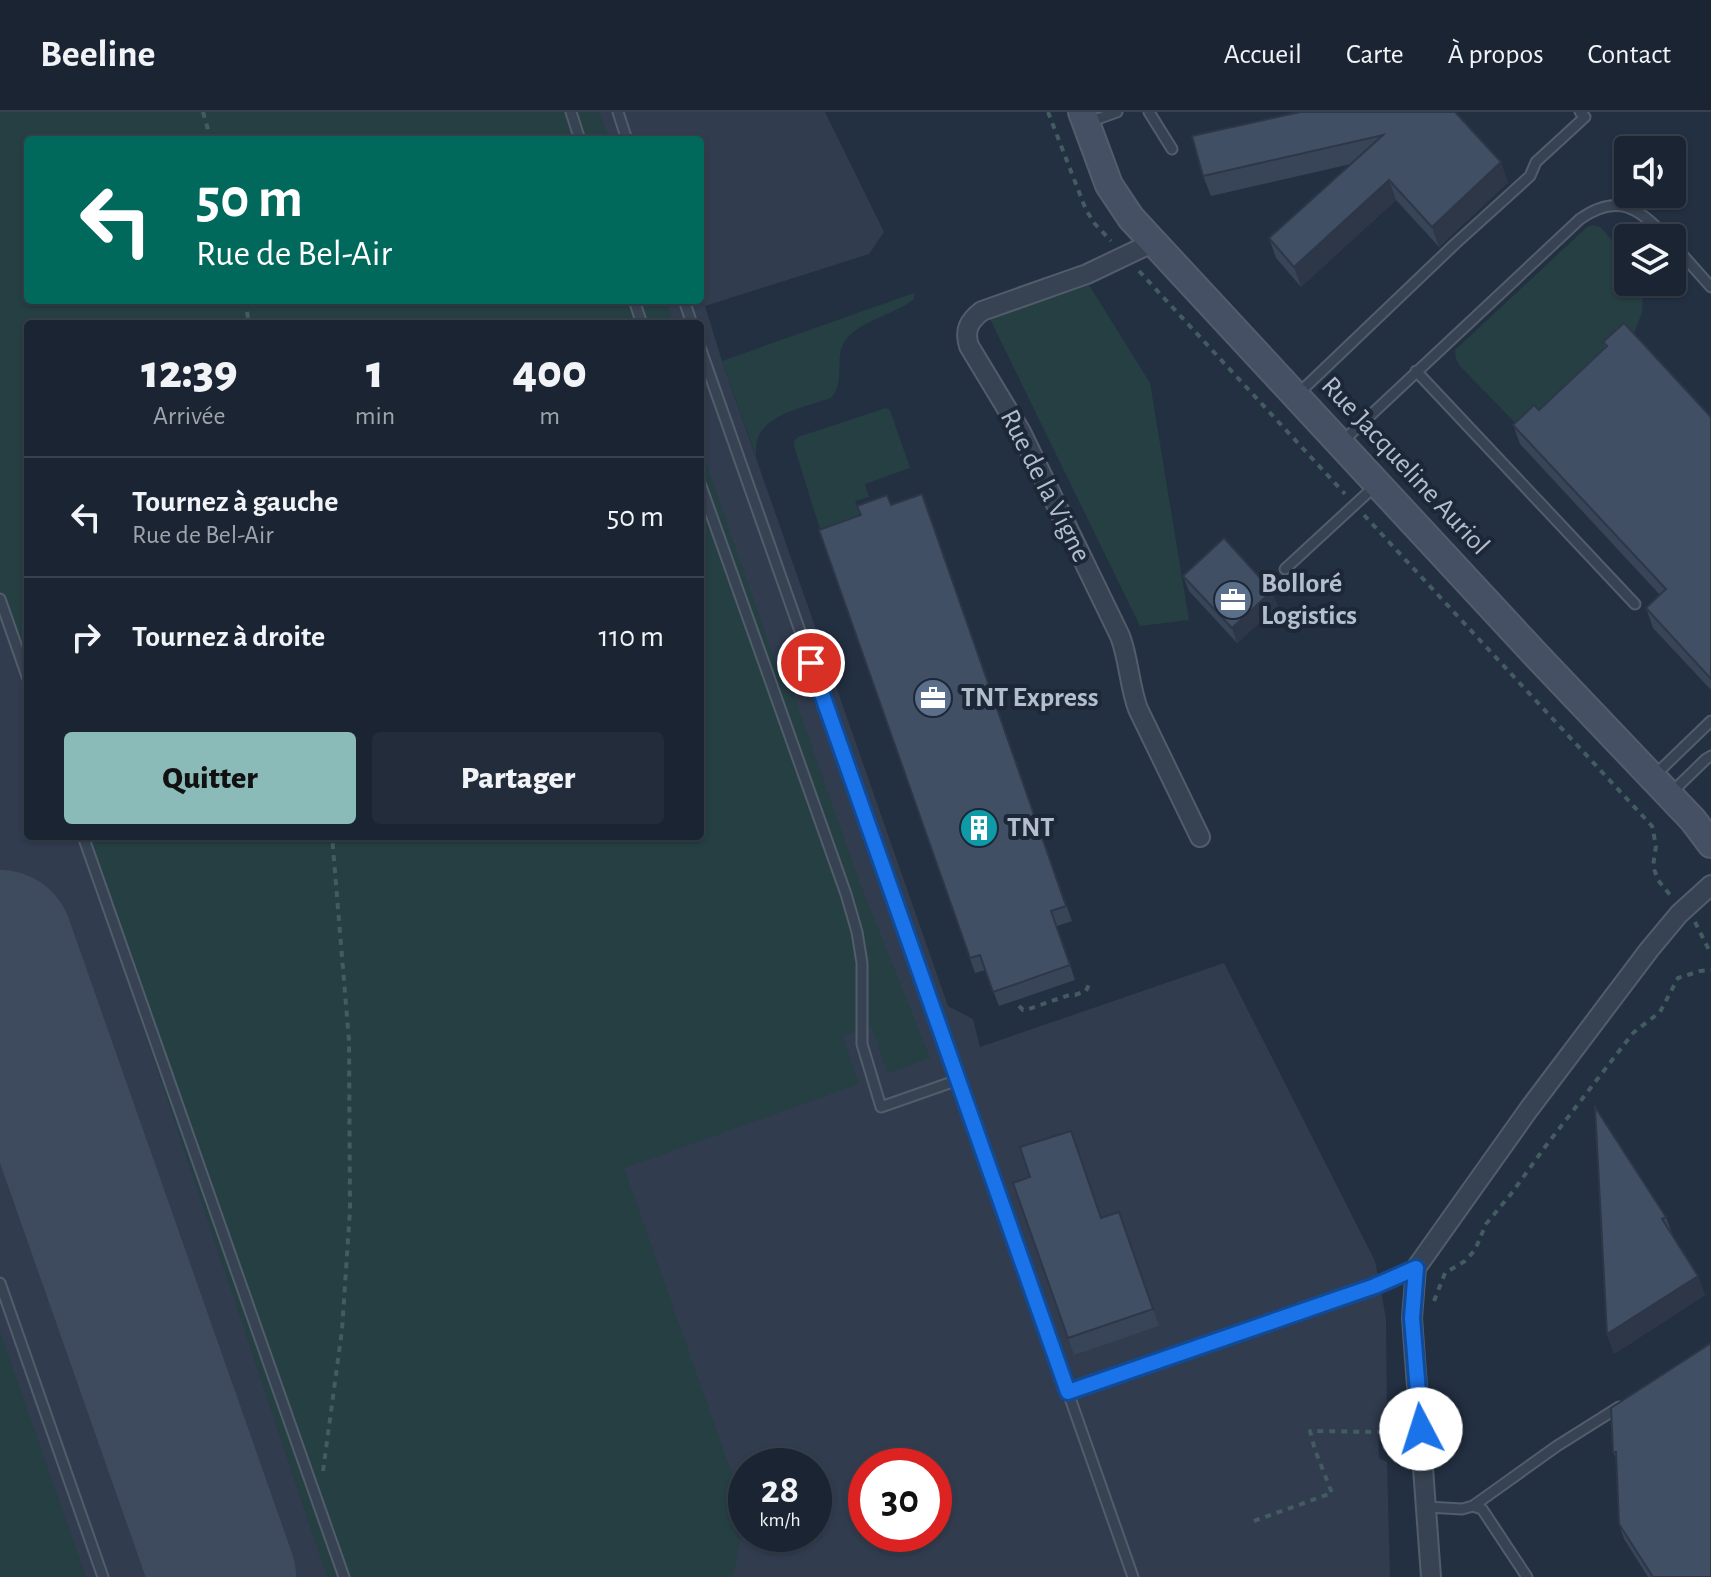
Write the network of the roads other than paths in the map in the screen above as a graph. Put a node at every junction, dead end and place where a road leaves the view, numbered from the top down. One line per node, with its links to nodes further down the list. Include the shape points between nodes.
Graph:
1 (571, 112): 7 (lane)
2 (618, 112): 8 (lane)
3 (1117, 112): 6 (lane)
4 (1149, 112): 9 (lane)
5 (1580, 112): 16 (lane, via 1585,117 1536,162 1530,176)
6 (1084, 118): 11 (street, Rue Jacqueline Auriol, via 1114,193)
7 (579, 136)
8 (626, 136)
9 (1172, 149)
10 (1655, 224): 15 (lane, via 1635,209 1613,204 1594,209)
11 (1154, 242): 16 (street, Rue Jacqueline Auriol); 27 (street, Rue de la Vigne, via 1087,274 982,311 966,337 1021,432 1120,636 1132,694)
12 (1686, 259): 13 (lane)
13 (1711, 287)
14 (704, 358): 31 (lane)
15 (1416, 371): 17 (lane); 22 (lane)
16 (1296, 396): 17 (street, Rue Jacqueline Auriol)
17 (1340, 443): 18 (street, Rue Jacqueline Auriol)
18 (1378, 484): 20 (lane); 26 (street, Rue Jacqueline Auriol)
19 (704, 494): 31 (lane, via 857,932 862,1044 881,1107)
20 (1285, 569)
21 (0, 599): 23 (lane)
22 (1635, 604)
23 (24, 668)
24 (1711, 721): 26 (lane)
25 (1711, 756): 26 (lane)
26 (1661, 786): 29 (street, Rue Jacqueline Auriol)
27 (1200, 837)
28 (84, 840): 39 (lane)
29 (1711, 844)
30 (1711, 885): 32 (street, via 1649,950)
31 (958, 1080): 34 (lane)
32 (1416, 1268): 34 (lane); 37 (street, via 1412,1318)
33 (0, 1283): 38 (lane)
34 (1068, 1392): 40 (lane)
35 (1633, 1398): 36 (lane)
36 (1473, 1506): 37 (lane); 42 (lane, via 1482,1509)
37 (1427, 1507): 41 (street)
38 (103, 1577)
39 (344, 1577)
40 (1133, 1577)
41 (1431, 1577)
42 (1527, 1577)

